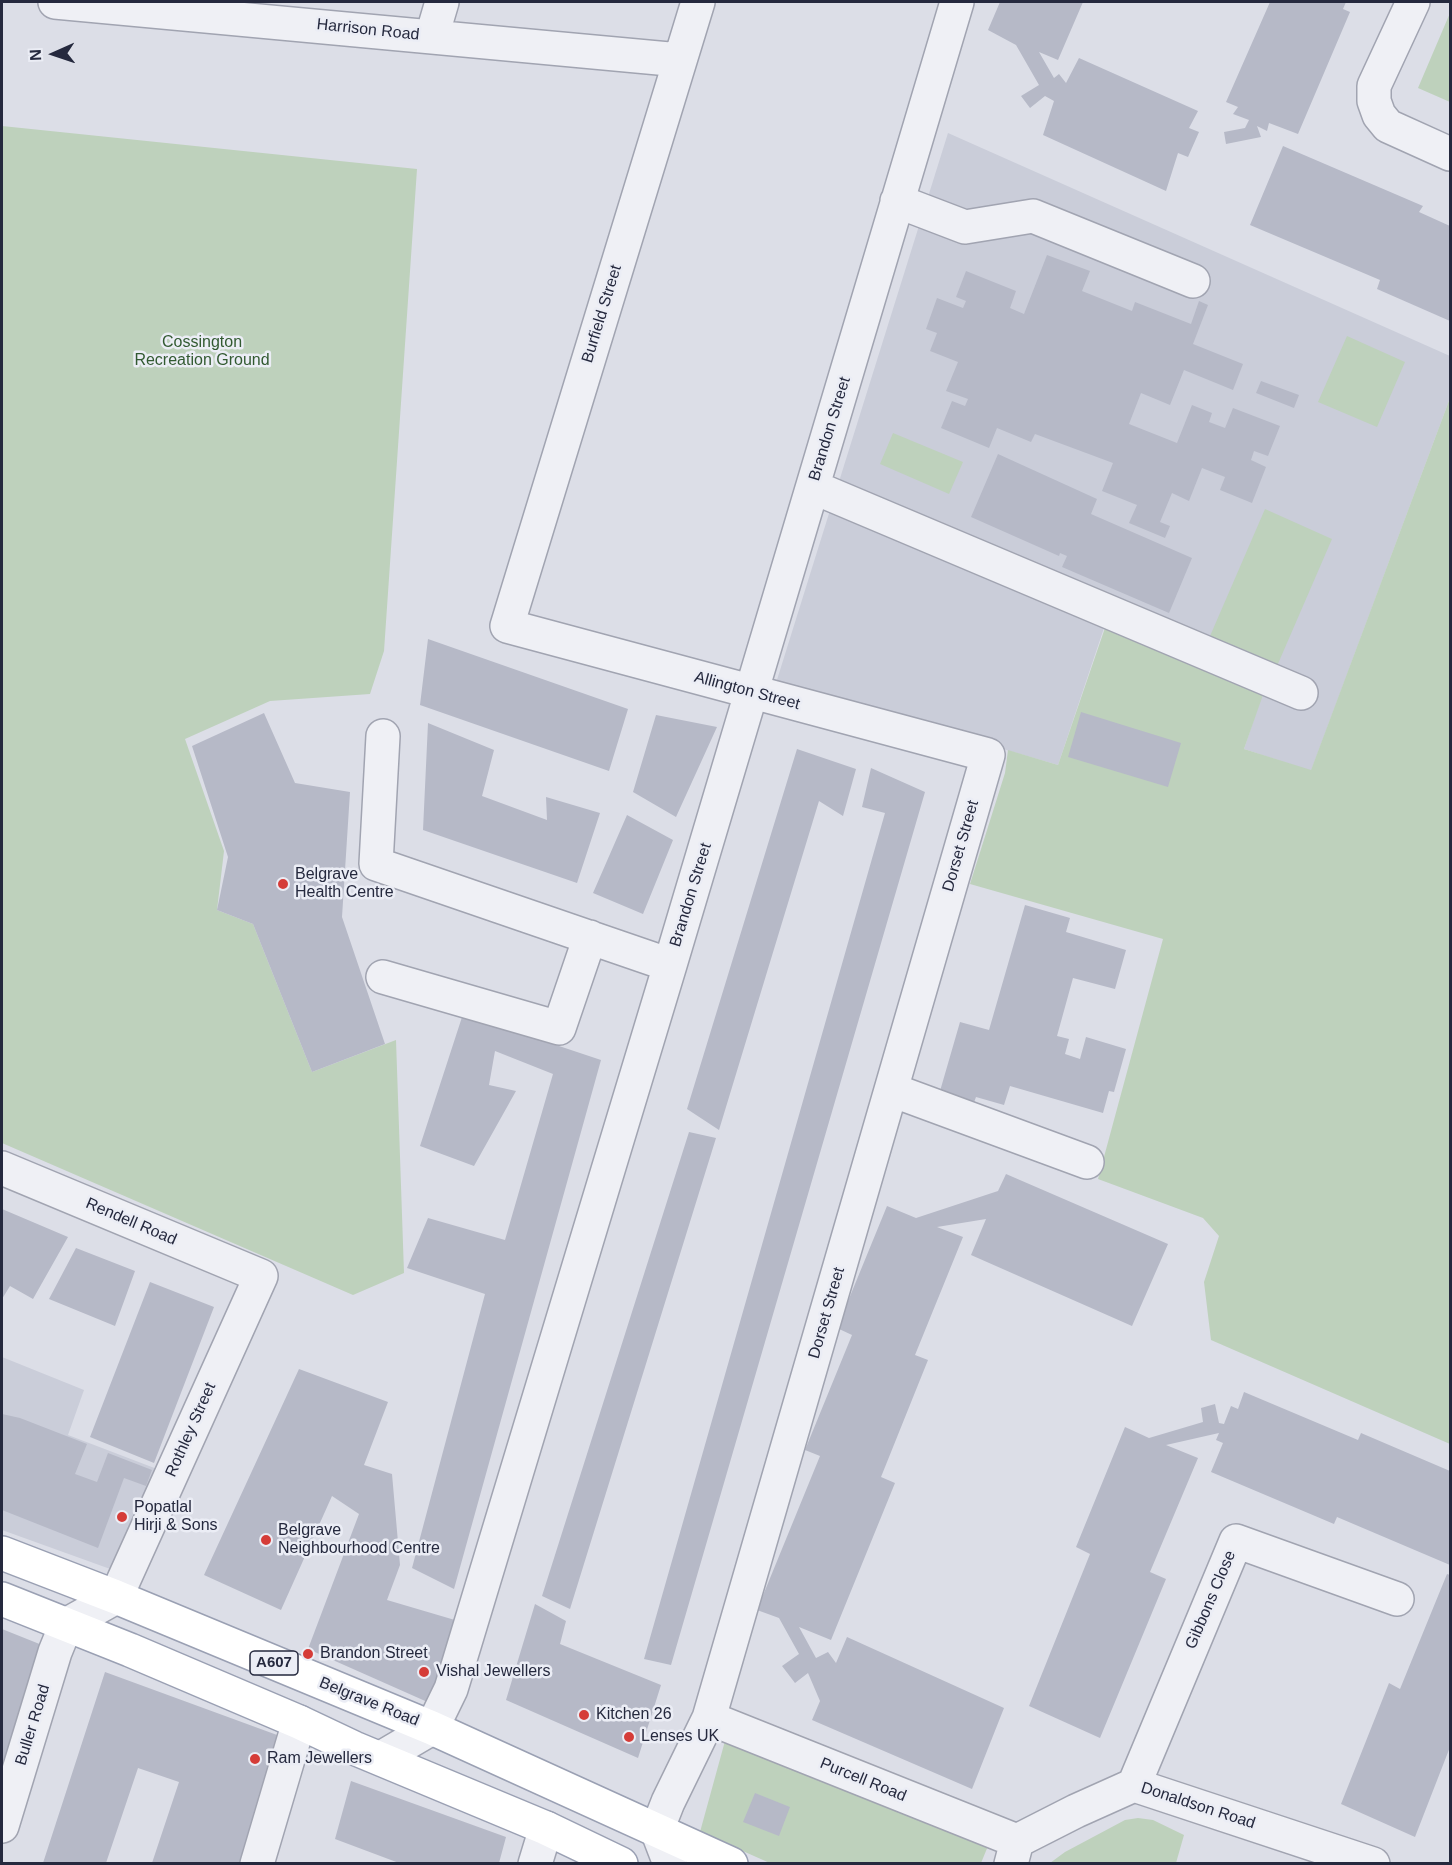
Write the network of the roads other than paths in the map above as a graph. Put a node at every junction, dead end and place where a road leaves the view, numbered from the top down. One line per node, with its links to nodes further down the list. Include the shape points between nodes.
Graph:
1 (56, 2): 6 (street, Harrison Road)
2 (442, 2): 7 (street)
3 (698, 2): 8 (street, Burfield Street)
4 (957, 2): 10 (street, Brandon Street)
5 (1413, 2): 9 (street, via 1374,86 1374,101 1388,126)
6 (188, 7): 7 (street, Harrison Road)
7 (432, 36): 8 (street, Harrison Road)
8 (680, 60): 13 (street, Burfield Street)
9 (1450, 154)
10 (897, 201): 11 (street, via 965,227 1034,216); 12 (street, Brandon Street)
11 (1193, 280)
12 (813, 487): 14 (street, Brandon Street); 15 (street)
13 (507, 626): 14 (street, Allington Street)
14 (751, 693): 17 (street, Allington Street); 19 (street, Brandon Street)
15 (1301, 693)
16 (383, 736): 18 (street, via 375,864)
17 (988, 755): 21 (street, Dorset Street)
18 (590, 937): 19 (street); 20 (street, via 559,1028)
19 (670, 965): 32 (street, Brandon Street, via 451,1689)
20 (383, 977)
21 (892, 1090): 22 (street); 30 (street, Dorset Street)
22 (1087, 1162)
23 (2, 1168): 24 (street, Rendell Road)
24 (261, 1276): 26 (street, Rothley Street)
25 (2, 1553): 26 (main road, Belgrave Road / A607)
26 (116, 1597): 29 (street); 32 (main road, Belgrave Road / A607)
27 (2, 1599): 29 (main road, A607)
28 (1397, 1599): 34 (street, Gibbons Close, via 1236,1541)
29 (66, 1624): 31 (main road, A607); 35 (street, Buller Road)
30 (709, 1718): 37 (street, Dorset Street); 38 (street, Purcell Road)
31 (299, 1722): 33 (main road, A607); 39 (street)
32 (432, 1728): 33 (street); 37 (main road, Belgrave Road / A607)
33 (381, 1758): 36 (main road, A607)
34 (1134, 1785): 38 (street, Donaldson Road, via 1076,1811); 44 (street, Donaldson Road)
35 (2, 1826)
36 (546, 1828): 40 (street); 41 (main road, A607)
37 (657, 1830): 42 (street); 43 (main road, Belgrave Road / A607)
38 (1014, 1852)
39 (257, 1863)
40 (535, 1863)
41 (621, 1863)
42 (670, 1863)
43 (731, 1863)
44 (1373, 1863)

